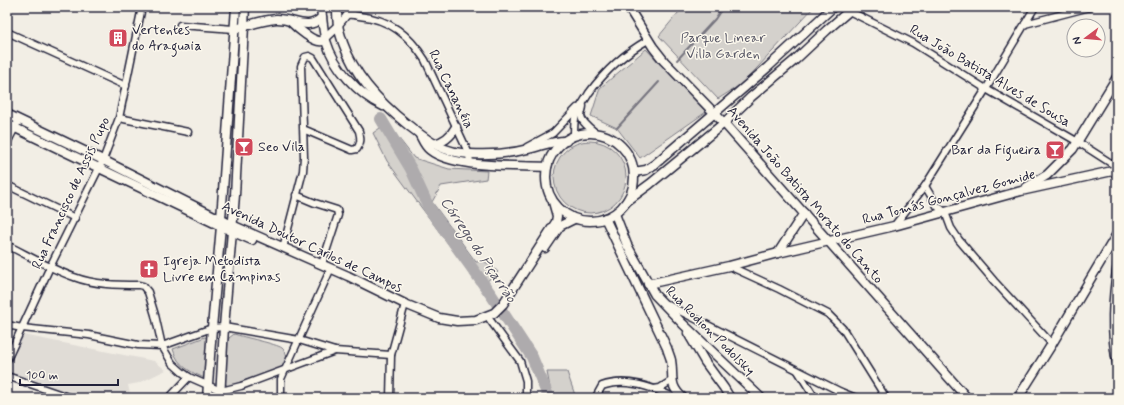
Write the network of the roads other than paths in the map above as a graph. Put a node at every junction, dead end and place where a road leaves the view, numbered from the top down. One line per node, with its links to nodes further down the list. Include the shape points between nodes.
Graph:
1 (142, 7): 22 (street, Rua Francisco de Assis Pupo)
2 (236, 7): 17 (main road)
3 (245, 7): 15 (main road)
4 (321, 7): 11 (main road)
5 (337, 7): 16 (main road)
6 (628, 7): 20 (main road, Avenida João Batista Morato do Canto)
7 (832, 7): 26 (main road)
8 (1035, 7): 13 (street)
9 (1090, 7): 13 (street)
10 (848, 8): 23 (street, Rua João Batista Alves de Sousa, via 913,43); 30 (main road, via 795,60)
11 (322, 17): 12 (main road, via 312,24); 19 (main road)
12 (291, 21): 15 (main road, via 275,19); 19 (main road, via 313,40 319,42)
13 (1025, 24): 23 (street)
14 (180, 25): 17 (street)
15 (244, 26): 17 (main road); 39 (main road)
16 (338, 26): 19 (main road); 25 (main road, via 345,49 356,70); 32 (street, Rua Cananéia, via 347,15 352,14 385,22 403,33 417,47 425,60)
17 (234, 29): 38 (main road)
18 (7, 32): 22 (street)
19 (325, 38): 25 (main road, via 338,66 353,85 372,101)
20 (648, 40): 24 (street, via 623,56); 26 (main road, Avenida João Batista Morato do Canto, via 677,75)
21 (1117, 77): 41 (main road)
22 (126, 86): 28 (street, Rua Francisco de Assis Pupo)
23 (986, 89): 41 (street, Rua João Batista Alves de Sousa); 53 (street)
24 (584, 101): 36 (street, via 582,120); 37 (street, via 576,115); 44 (street, via 553,133)
25 (389, 110): 35 (main road)
26 (715, 113): 30 (main road, Avenida João Batista Morato do Canto); 51 (main road, via 652,167)
27 (7, 114): 29 (main road, Avenida Doutor Carlos de Campos)
28 (119, 118): 34 (street); 46 (street, Rua Francisco de Assis Pupo)
29 (19, 120): 31 (street); 46 (main road, Avenida Doutor Carlos de Campos)
30 (724, 122): 56 (main road); 59 (main road, Avenida João Batista Morato do Canto)
31 (11, 126): 42 (street); 49 (main road, Avenida Doutor Carlos de Campos)
32 (456, 127): 43 (main road, via 446,139); 45 (street, Rua Cananéia)
33 (303, 129): 33 (street, via 352,150 357,149 360,144 359,132 313,58 309,56 305,57 301,66); 55 (street, via 303,171)
34 (188, 132)
35 (418, 132): 43 (main road); 47 (main road, via 431,151)
36 (596, 133): 37 (main road); 51 (main road, via 622,146 630,158)
37 (574, 136): 40 (main road)
38 (227, 137): 39 (main road); 64 (main road)
39 (238, 138): 66 (main road)
40 (566, 141): 44 (main road, via 554,141); 48 (main road, via 555,150)
41 (1078, 142): 50 (street, Rua João Batista Alves de Sousa); 54 (main road, via 1054,169)
42 (7, 143)
43 (434, 144): 45 (main road, via 447,151)
44 (520, 151): 45 (main road)
45 (469, 154): 47 (street, Rua Cananéia)
46 (103, 160): 49 (street, Rua Francisco de Assis Pupo); 64 (main road, Avenida Doutor Carlos de Campos)
47 (470, 163): 48 (main road)
48 (547, 167): 57 (main road, via 548,191)
49 (98, 168): 61 (street, Rua Francisco de Assis Pupo); 64 (main road, Avenida Doutor Carlos de Campos)
50 (1117, 169): 54 (main road, Rua Tomás Gonçalvez Gomide)
51 (634, 172): 56 (main road, via 633,187)
52 (7, 185): 61 (street)
53 (925, 186): 58 (street); 65 (street)
54 (1021, 191): 58 (main road, Rua Tomás Gonçalvez Gomide)
55 (296, 195): 70 (street); 73 (street, via 338,212)
56 (627, 201): 60 (main road)
57 (553, 202): 63 (main road); 80 (main road, via 556,222)
58 (945, 212): 65 (main road, Rua Tomás Gonçalvez Gomide); 88 (street, via 959,240)
59 (804, 213): 68 (main road, Avenida João Batista Morato do Canto); 71 (main road)
60 (615, 214): 62 (main road); 77 (main road, Rua Rodion Podolsky, via 627,245)
61 (74, 218): 75 (street, Rua Francisco de Assis Pupo)
62 (605, 218): 63 (main road, via 597,221); 98 (main road, via 667,348 671,358)
63 (574, 219): 80 (main road, via 560,226)
64 (221, 223): 66 (main road, Avenida Doutor Carlos de Campos); 86 (main road)
65 (894, 226): 68 (main road, Rua Tomás Gonçalvez Gomide)
66 (232, 228): 70 (main road, Avenida Doutor Carlos de Campos); 76 (main road, Avenida Doutor Carlos de Campos); 84 (main road)
67 (1117, 234): 88 (main road)
68 (828, 241): 71 (main road, Rua Tomás Gonçalvez Gomide); 118 (main road, Avenida João Batista Morato do Canto)
69 (7, 245): 75 (street)
70 (283, 248): 73 (main road, Avenida Doutor Carlos de Campos)
71 (778, 253): 74 (main road, Rua Tomás Gonçalvez Gomide)
72 (1117, 263): 93 (street, via 1112,322)
73 (322, 264): 76 (main road, Avenida Doutor Carlos de Campos)
74 (730, 266): 77 (main road, Rua Tomás Gonçalvez Gomide); 117 (street, via 828,314 843,329)
75 (50, 267): 85 (street, Rua Francisco de Assis Pupo); 89 (street, via 92,282 143,286 152,304)
76 (330, 271): 79 (main road, Avenida Doutor Carlos de Campos); 87 (street)
77 (648, 284): 78 (main road, Rua Rodion Podolsky)
78 (661, 302): 82 (main road, Rua Rodion Podolsky); 95 (street)
79 (404, 306): 81 (main road, Avenida Doutor Carlos de Campos, via 433,320 452,324 478,324); 91 (street)
80 (504, 306): 81 (main road)
81 (494, 316): 108 (street, via 520,361 526,381)
82 (683, 324): 112 (main road); 113 (main road, Rua Rodion Podolsky)
83 (7, 325): 85 (street)
84 (224, 327): 86 (street); 87 (street); 102 (main road)
85 (22, 328): 89 (street, via 89,335 138,345); 92 (street, Rua Francisco de Assis Pupo)
86 (212, 328): 89 (street); 99 (main road)
87 (298, 340): 90 (street); 94 (street)
88 (1052, 344): 119 (main road)
89 (162, 346): 97 (street, via 172,363)
90 (335, 351): 91 (street); 94 (street)
91 (391, 355): 107 (street)
92 (7, 360)
93 (1117, 367)
94 (285, 370): 102 (street); 106 (street, via 281,379)
95 (798, 371): 101 (street); 114 (street)
96 (7, 376): 103 (street)
97 (189, 377): 99 (street); 104 (street)
98 (671, 381): 100 (street); 111 (main road)
99 (208, 385): 102 (street); 105 (main road)
100 (654, 389): 109 (street, via 623,382 610,383 602,386); 110 (street)
101 (841, 392): 115 (street); 116 (street)
102 (220, 394)
103 (71, 398)
104 (169, 398)
105 (207, 398)
106 (281, 398)
107 (390, 398)
108 (526, 398)
109 (597, 398)
110 (675, 398)
111 (683, 398)
112 (730, 398)
113 (761, 398)
114 (815, 398)
115 (831, 398)
116 (853, 398)
117 (886, 398)
118 (967, 398)
119 (1018, 398)

